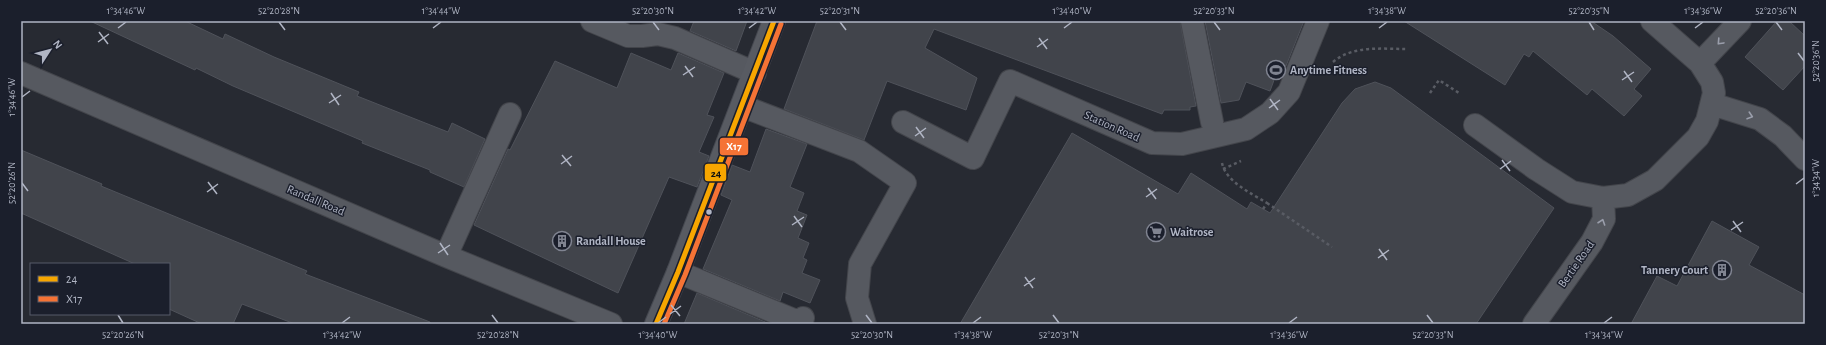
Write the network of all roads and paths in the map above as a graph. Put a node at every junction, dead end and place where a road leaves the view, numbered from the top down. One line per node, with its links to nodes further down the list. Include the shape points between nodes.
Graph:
1 (774, 21): 9 (main road)
2 (1192, 21): 17 (street)
3 (1318, 21): 17 (street, Station Road, via 1295,80 1280,103 1246,129)
4 (1652, 21): 7 (street)
5 (1740, 21): 7 (street, one-way to 7)
6 (596, 22): 9 (street, via 628,36 658,34 675,38)
7 (1700, 63): 12 (street, via 1712,82)
8 (21, 73): 23 (street, Randall Road)
9 (754, 73): 13 (main road)
10 (1459, 93): 11 (path, via 1439,80)
11 (1430, 94)
12 (1712, 104): 18 (street, one-way to 18, via 1760,119 1783,136); 19 (street, via 1708,121 1698,137 1655,180 1628,195)
13 (742, 106): 24 (main road); 28 (street, via 859,151 905,183 860,264 857,298)
14 (510, 114): 23 (street)
15 (903, 122): 17 (street, Station Road, via 973,158 1010,82 1152,143 1182,144)
16 (1475, 125): 19 (street, via 1572,192)
17 (1213, 129): 20 (path, via 1223,170 1239,186)
18 (1805, 159)
19 (1603, 198): 29 (street, Bertie Road, one-way to 19, via 1592,242 1604,219)
20 (1267, 203): 21 (path); 22 (path)
21 (1263, 209)
22 (1332, 247)
23 (446, 256): 26 (street, Randall Road)
24 (678, 272): 25 (street, via 801,323); 27 (main road)
25 (803, 318)
26 (611, 324)
27 (656, 324)
28 (865, 324)
29 (1534, 324)

